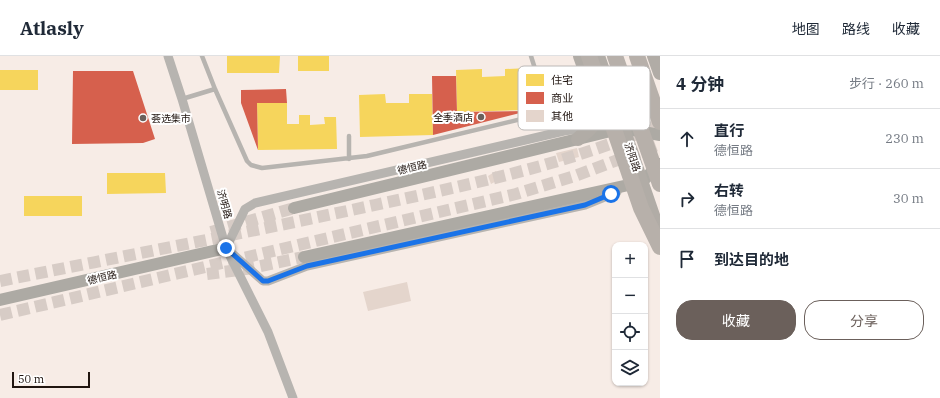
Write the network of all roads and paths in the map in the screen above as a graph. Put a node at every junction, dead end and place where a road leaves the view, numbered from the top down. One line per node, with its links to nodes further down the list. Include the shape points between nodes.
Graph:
1 (168, 56): 19 (street, 济明路)
2 (202, 56): 17 (lane)
3 (531, 56): 10 (lane)
4 (580, 56): 11 (main road)
5 (589, 56): 12 (highway)
6 (598, 56): 13 (main road, 济阳路)
7 (615, 56): 14 (highway)
8 (637, 56): 15 (highway)
9 (654, 56): 16 (main road)
10 (534, 66)
11 (583, 66)
12 (592, 66)
13 (601, 66)
14 (619, 66)
15 (640, 66)
16 (660, 73)
17 (215, 89): 19 (lane); 32 (lane, via 251,165 262,168)
18 (650, 93): 21 (highway)
19 (182, 99): 39 (street, 济明路)
20 (518, 121): 32 (lane)
21 (660, 122)
22 (571, 130): 39 (street, 德恒路, via 255,203 245,209)
23 (588, 130): 31 (main road)
24 (614, 130): 38 (highway, via 641,208)
25 (615, 130): 31 (main road)
26 (624, 130): 34 (main road, 济阳路)
27 (634, 130): 29 (main road)
28 (641, 130): 35 (highway)
29 (660, 135)
30 (349, 136): 32 (lane)
31 (578, 139): 36 (main road)
32 (349, 159)
33 (660, 163): 34 (main road)
34 (642, 182): 37 (main road, 济阳路); 39 (street, via 585,205 307,266 268,281 263,281); 40 (main road)
35 (660, 184)
36 (294, 208)
37 (660, 235)
38 (660, 246)
39 (226, 248): 41 (main road, 德恒路); 42 (street, 济明路, via 268,332)
40 (304, 257)
41 (0, 300)
42 (293, 398)

